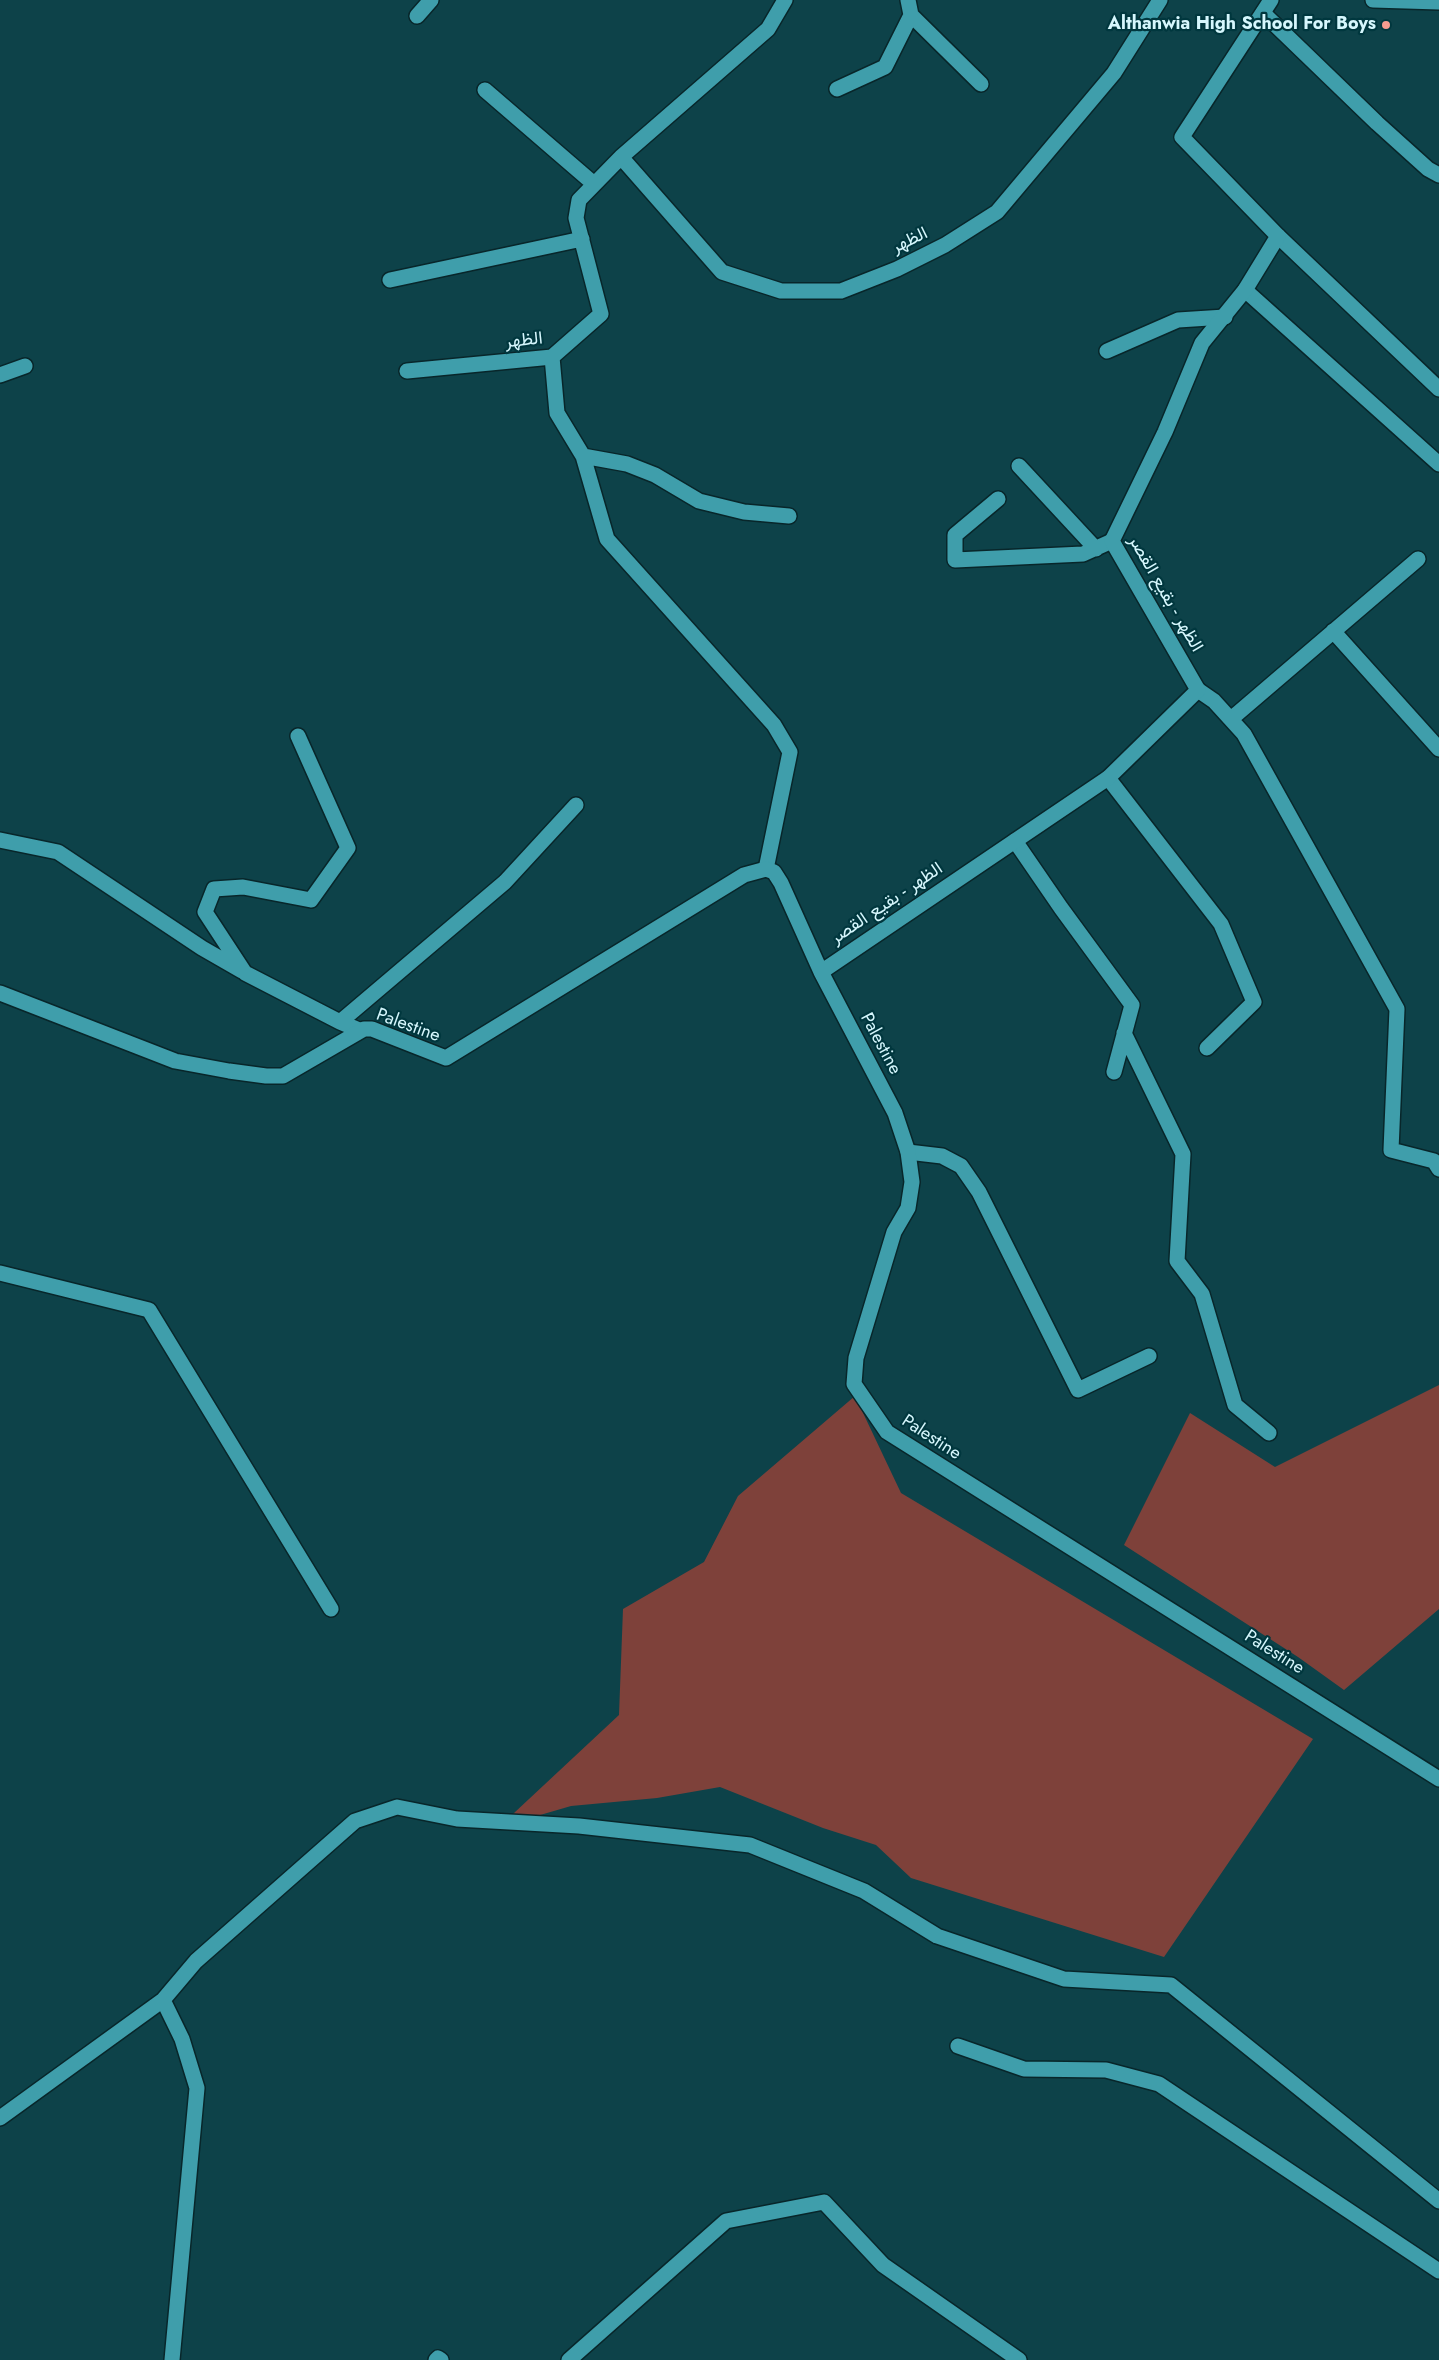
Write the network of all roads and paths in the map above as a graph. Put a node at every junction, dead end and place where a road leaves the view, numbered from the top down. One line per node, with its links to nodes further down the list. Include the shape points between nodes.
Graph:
1 (431, 0): 9 (street)
2 (785, 0): 13 (street, الظهر, via 768,29)
3 (1160, 0): 13 (street, الظهر, via 1114,73 997,212 945,245 897,269 841,291 781,291 722,272)
4 (1271, 0): 8 (street)
5 (1373, 0): 6 (street)
6 (1439, 2)
7 (909, 7): 10 (street); 11 (street, via 885,67)
8 (1263, 13): 14 (street, via 1377,123 1428,169); 16 (street, via 1182,137)
9 (418, 16)
10 (981, 84)
11 (837, 89)
12 (484, 90): 15 (street)
13 (621, 157): 15 (street, الظهر)
14 (1439, 174)
15 (594, 184): 17 (street, الظهر, via 579,200 576,218)
16 (1278, 236): 19 (street, الظهر - بقيع القصر); 26 (street)
17 (582, 239): 18 (street); 22 (street, الظهر, via 601,314)
18 (390, 280)
19 (1245, 290): 20 (street, الظهر - بقيع القصر); 28 (street)
20 (1225, 317): 21 (street, via 1178,320); 32 (street, الظهر - بقيع القصر, via 1202,343 1165,432)
21 (1107, 351)
22 (552, 357): 24 (street, الظهر); 27 (street, via 558,413)
23 (25, 366): 25 (street)
24 (407, 371)
25 (0, 375)
26 (1439, 389)
27 (583, 456): 31 (street, via 627,464 655,475 699,501 744,512); 44 (street, via 607,539 774,725 790,752)
28 (1439, 464)
29 (1019, 466): 33 (street)
30 (998, 498): 33 (street, via 955,535 955,560 1083,554)
31 (789, 516)
32 (1112, 541): 33 (street); 36 (street, الظهر - بقيع القصر)
33 (1096, 549)
34 (1418, 559): 35 (street)
35 (1333, 631): 37 (street); 39 (street)
36 (1198, 690): 37 (street); 40 (street, الظهر - بقيع القصر)
37 (1231, 719): 54 (street, via 1244,734 1397,1009 1391,1150 1434,1161)
38 (298, 736): 46 (street, via 348,848 311,900 243,887 214,889 205,912)
39 (1439, 749)
40 (1108, 778): 43 (street, الظهر - بقيع القصر); 51 (street, via 1221,924 1254,1002)
41 (576, 806): 48 (street, via 505,882)
42 (0, 840): 46 (street, via 58,852)
43 (1015, 841): 45 (street, الظهر - بقيع القصر); 50 (street, via 1132,1005)
44 (766, 869): 45 (street, Palestine, via 778,875); 49 (street, Palestine, via 744,875 449,1057 441,1057 372,1029)
45 (820, 972): 53 (street, Palestine, via 895,1114)
46 (245, 973): 48 (street)
47 (0, 993): 49 (street, Palestine, via 175,1061 266,1076 293,1072)
48 (340, 1022): 49 (street)
49 (359, 1030)
50 (1124, 1032): 52 (street); 57 (street, via 1183,1154 1177,1261 1202,1294 1235,1406)
51 (1207, 1048)
52 (1114, 1072)
53 (908, 1152): 56 (street, via 942,1156 961,1166 979,1192 1078,1390); 59 (street, Palestine, via 912,1182 908,1208 894,1232 856,1358 854,1384 887,1432)
54 (1439, 1169)
55 (0, 1273): 58 (street, via 149,1310)
56 (1148, 1356)
57 (1269, 1433)
58 (330, 1609)
59 (1439, 1779)
60 (163, 2000): 62 (street); 63 (street, via 196,1962 356,1821 397,1808 457,1820 579,1826 750,1845 864,1891 937,1936 1064,1979 1171,1985); 65 (street, via 182,2039 197,2088)
61 (958, 2046): 64 (street, via 1024,2069 1106,2070 1159,2084)
62 (0, 2118)
63 (1439, 2201)
64 (1439, 2271)
65 (172, 2360)
66 (436, 2360): 67 (street)
67 (441, 2360)
68 (569, 2360): 69 (street, via 726,2221 824,2202 883,2265)
69 (1019, 2360)

